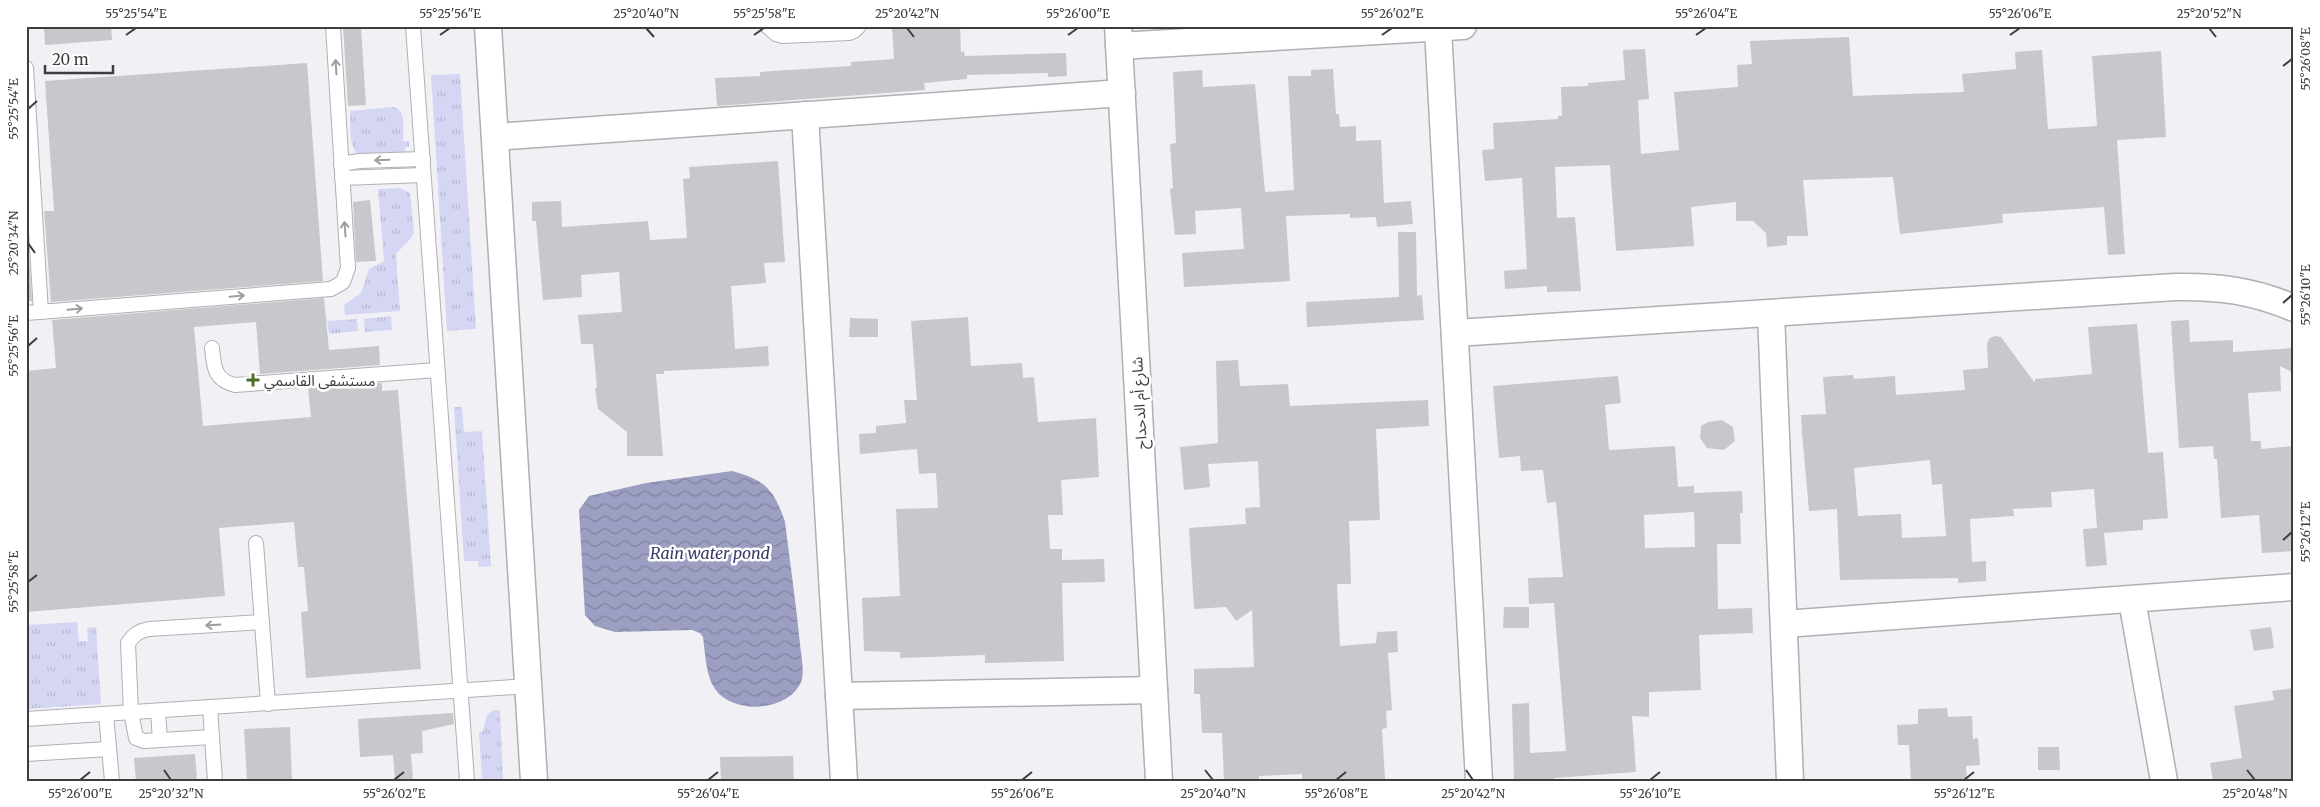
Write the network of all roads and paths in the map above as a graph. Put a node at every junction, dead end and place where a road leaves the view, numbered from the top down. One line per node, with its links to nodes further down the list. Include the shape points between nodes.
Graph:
1 (333, 26): 14 (lane, one-way to 1)
2 (413, 26): 13 (lane)
3 (488, 26): 12 (street)
4 (767, 26): 5 (lane, via 783,36 849,33)
5 (859, 26)
6 (1464, 26): 7 (street)
7 (1438, 28): 8 (street); 21 (street)
8 (1118, 36): 10 (street, شارع أم الدحداح)
9 (26, 68): 18 (lane)
10 (1122, 93): 11 (street); 30 (street, شارع أم الدحداح)
11 (805, 115): 12 (street); 32 (street)
12 (495, 137): 29 (street)
13 (423, 159): 14 (lane, one-way to 14); 15 (lane)
14 (341, 164): 16 (lane)
15 (423, 174): 16 (lane); 23 (lane)
16 (342, 178): 18 (lane, one-way to 16, via 337,287 343,282 348,268)
17 (2294, 308): 19 (street, via 2238,290 2207,286)
18 (41, 312): 20 (lane)
19 (1771, 312): 21 (street); 28 (street)
20 (26, 313)
21 (1455, 334): 49 (street)
22 (212, 348): 23 (lane, via 215,372 220,379 235,385)
23 (437, 370): 31 (lane)
24 (256, 543): 27 (lane)
25 (2294, 587): 26 (street)
26 (2132, 600): 28 (street); 51 (street)
27 (262, 622): 33 (lane); 36 (lane, one-way to 36, via 140,631 128,643)
28 (1784, 624): 50 (street)
29 (529, 686): 31 (lane); 46 (street)
30 (1154, 690): 32 (street); 48 (street, شارع أم الدحداح)
31 (461, 691): 33 (lane); 45 (lane)
32 (839, 696): 47 (street)
33 (268, 704): 34 (lane)
34 (210, 707): 35 (lane); 39 (lane)
35 (158, 711): 36 (lane); 40 (lane)
36 (131, 712): 37 (lane); 40 (lane, via 136,738)
37 (106, 714): 38 (lane); 41 (lane)
38 (26, 719)
39 (212, 737): 40 (lane); 44 (lane)
40 (160, 740)
41 (109, 749): 42 (lane); 43 (lane)
42 (26, 754)
43 (112, 781)
44 (215, 781)
45 (468, 781)
46 (534, 781)
47 (844, 781)
48 (1159, 781)
49 (1479, 781)
50 (1790, 781)
51 (2164, 781)

